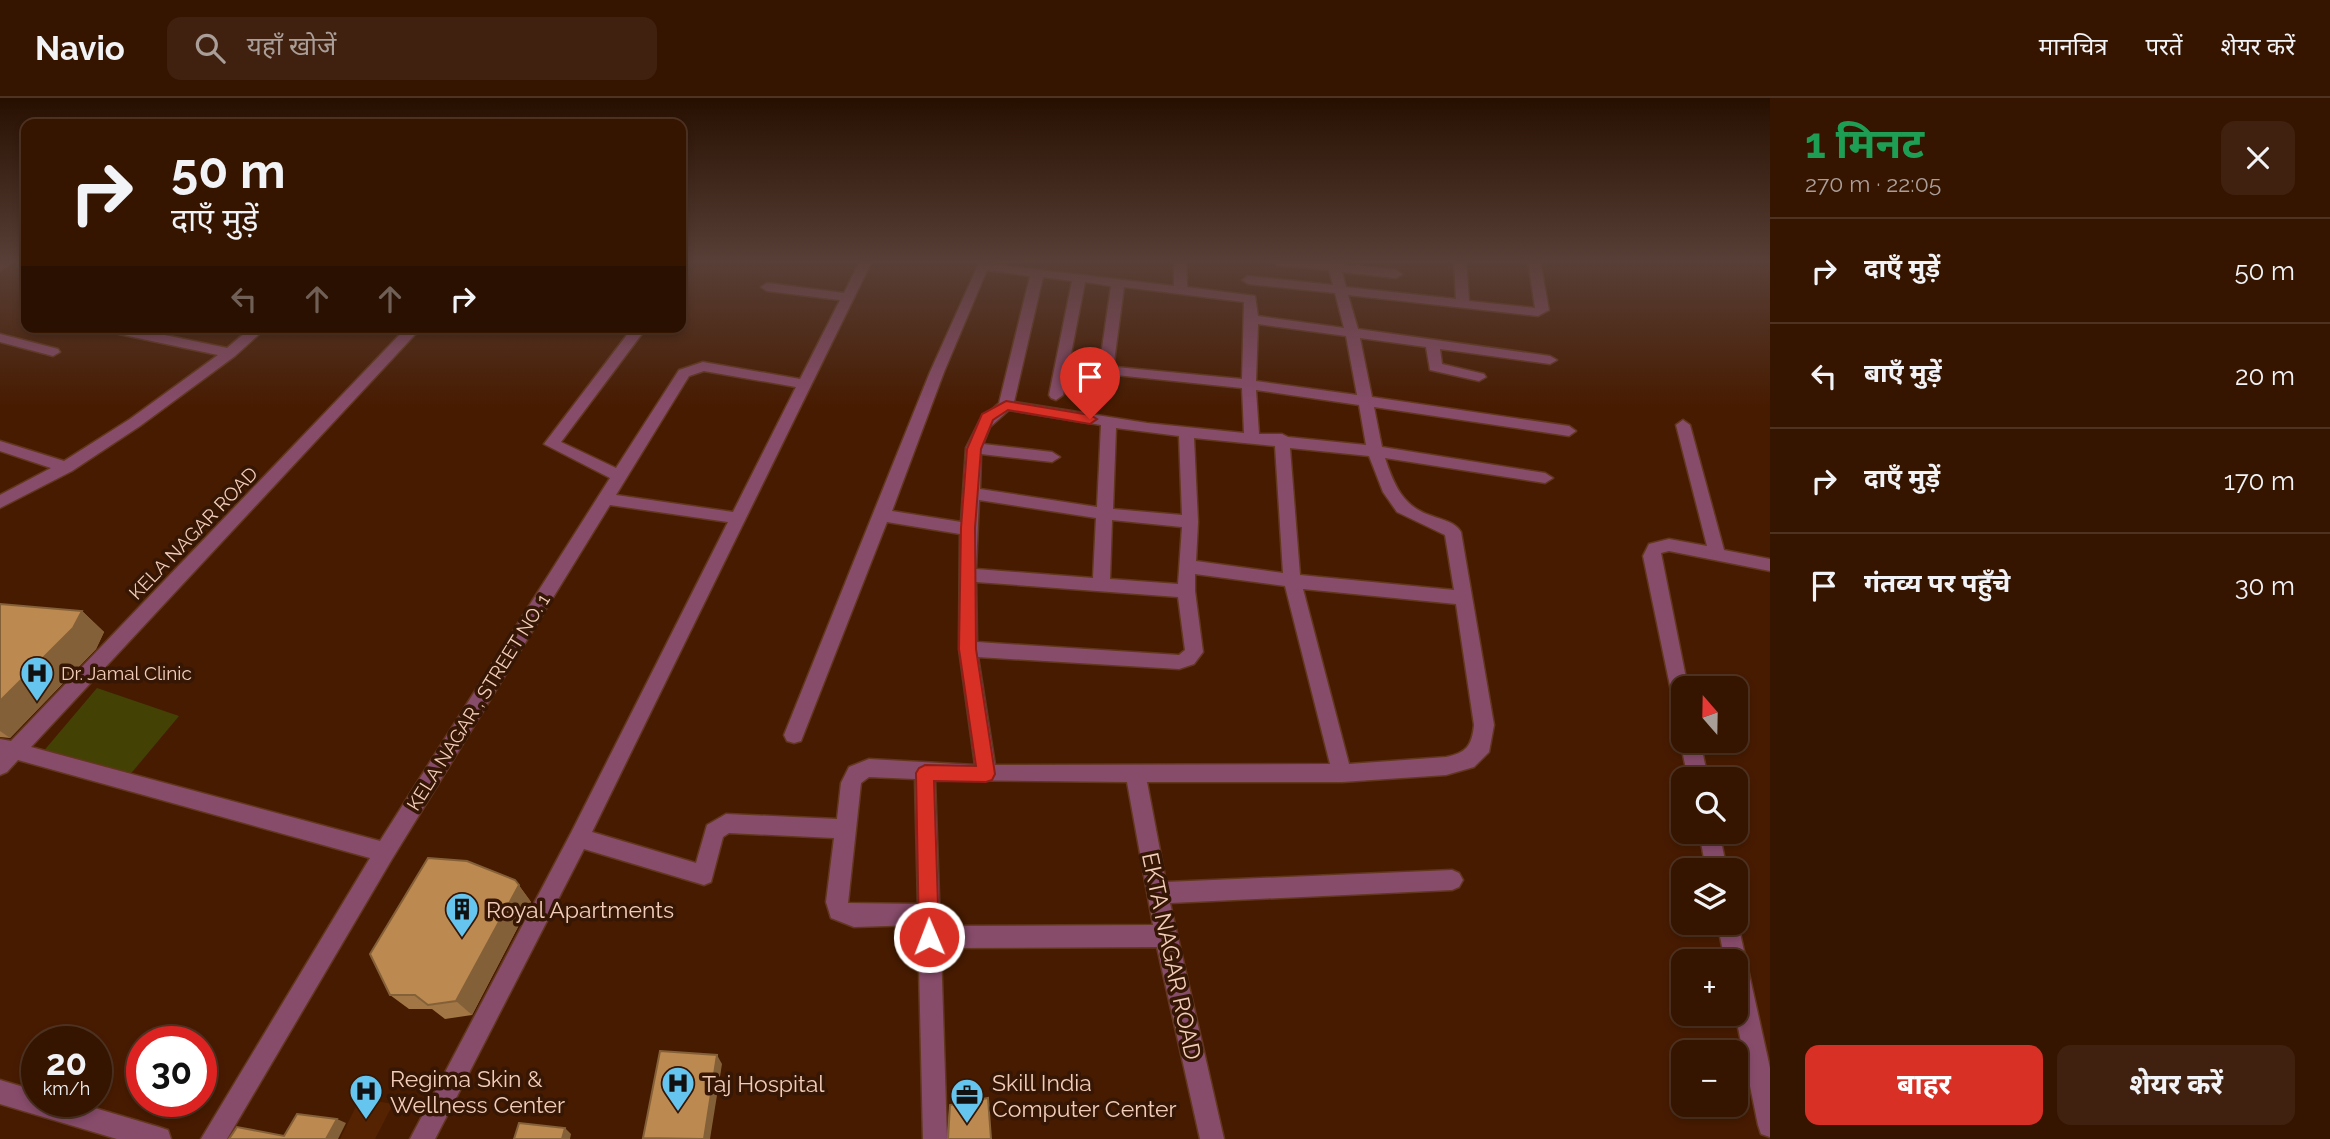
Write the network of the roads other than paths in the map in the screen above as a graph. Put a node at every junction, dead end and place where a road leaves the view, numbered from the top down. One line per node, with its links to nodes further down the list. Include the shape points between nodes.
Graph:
1 (842, 310): 22 (street)
2 (964, 310): 43 (street)
3 (1029, 310): 26 (street)
4 (1073, 310): 24 (street)
5 (1114, 310): 23 (street, via 1107,362 1111,371)
6 (1251, 310): 10 (street)
7 (1347, 310): 11 (street)
8 (1515, 310): 9 (street)
9 (1542, 310)
10 (1252, 319): 11 (street); 23 (street)
11 (1352, 332): 17 (street); 25 (street)
12 (134, 333): 19 (street)
13 (253, 333): 19 (street)
14 (409, 333): 59 (street, KELA NAGAR ROAD)
15 (635, 333): 38 (street, via 552,443)
16 (0, 338): 18 (street)
17 (1433, 344): 20 (street); 21 (street, via 1435,367)
18 (53, 352)
19 (230, 353): 37 (street)
20 (1550, 360)
21 (1479, 377)
22 (802, 384): 38 (street, KELA NAGAR , STREET NO. 1, via 703,366 691,368); 45 (street)
23 (1249, 384): 25 (street); 31 (street)
24 (1056, 395)
25 (1363, 400): 30 (street); 35 (street)
26 (1006, 405): 27 (street); 34 (street, via 987,417)
27 (1109, 423): 29 (street); 44 (street)
28 (1683, 425): 48 (street)
29 (1186, 431): 31 (street); 46 (street)
30 (1569, 431)
31 (1252, 438): 32 (street)
32 (1282, 439): 35 (street); 52 (street)
33 (0, 446): 37 (street)
34 (974, 449): 36 (street); 40 (street)
35 (1375, 451): 39 (street); 55 (street, via 1390,495 1401,509 1453,532)
36 (1052, 457)
37 (67, 467): 42 (street)
38 (619, 476): 41 (street, KELA NAGAR , STREET NO. 1)
39 (1545, 478)
40 (972, 493): 44 (street); 47 (street)
41 (604, 499): 45 (street); 66 (street, KELA NAGAR , STREET NO. 1)
42 (0, 502)
43 (882, 514): 47 (street); 58 (street)
44 (1105, 514): 46 (street); 53 (street)
45 (737, 517): 65 (street)
46 (1190, 522): 50 (street)
47 (968, 528): 51 (street)
48 (1717, 554): 49 (street); 57 (street, via 1669,545 1655,548 1651,556)
49 (1770, 565)
50 (1186, 566): 52 (street); 54 (street)
51 (968, 575): 53 (street); 56 (street)
52 (1292, 580): 55 (street); 61 (street)
53 (1101, 585): 54 (street)
54 (1186, 592): 56 (street, via 1194,652 1179,662)
55 (1464, 598): 61 (street, via 1484,725 1482,746 1467,761 1446,766)
56 (968, 649): 62 (street)
57 (1677, 676)
58 (794, 735)
59 (5, 755): 66 (street)
60 (925, 773): 62 (street); 64 (street, via 869,768 856,774); 69 (street)
61 (1342, 773): 63 (street)
62 (986, 774): 63 (street)
63 (1135, 774): 68 (street, EKTA NAGAR ROAD)
64 (847, 829): 65 (street, via 726,823 714,832 704,875); 69 (street, via 839,911 854,916)
65 (579, 838): 77 (street)
66 (385, 852): 76 (street, KELA NAGAR , STREET NO. 1)
67 (1452, 880): 68 (street)
68 (1158, 893): 70 (street, EKTA NAGAR ROAD)
69 (929, 914): 71 (street)
70 (1166, 936): 71 (street); 79 (street, EKTA NAGAR ROAD)
71 (929, 937): 78 (street)
72 (1748, 1019): 74 (street)
73 (0, 1092): 75 (street)
74 (1770, 1125)
75 (159, 1139)
76 (213, 1139)
77 (422, 1139)
78 (935, 1139)
79 (1212, 1139)

